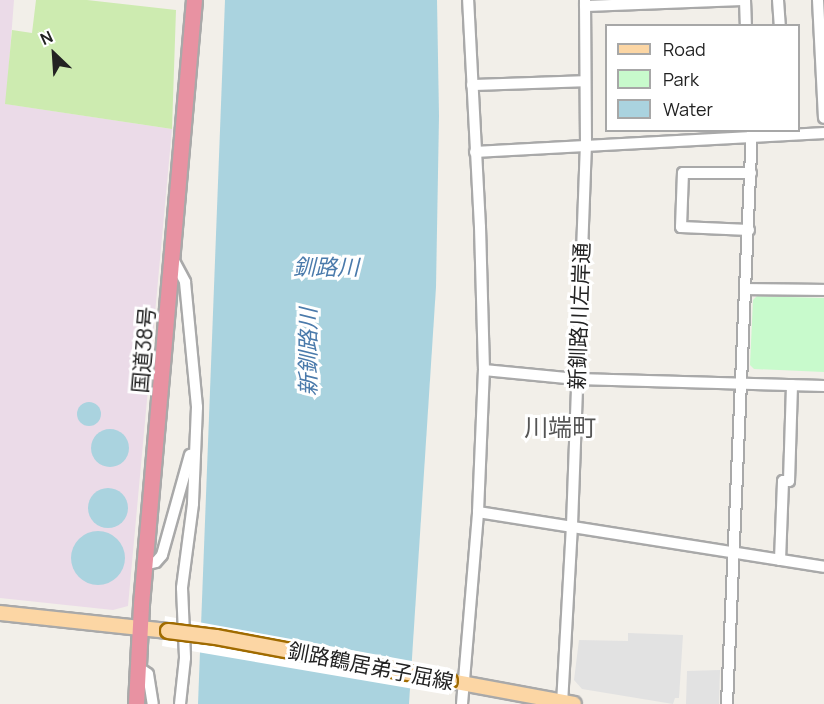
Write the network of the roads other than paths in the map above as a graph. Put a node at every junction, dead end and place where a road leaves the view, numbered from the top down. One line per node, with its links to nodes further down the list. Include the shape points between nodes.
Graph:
1 (194, 0): 18 (highway, 国道38号)
2 (468, 0): 10 (street)
3 (745, 0): 6 (street); 7 (street)
4 (778, 0): 8 (street)
5 (818, 0): 11 (street)
6 (585, 3): 9 (street, 新釧路川左岸通)
7 (746, 24)
8 (780, 24)
9 (585, 81): 10 (street); 14 (street, 新釧路川左岸通)
10 (472, 85): 15 (street)
11 (824, 118)
12 (753, 133): 13 (street); 14 (street); 16 (street)
13 (824, 133)
14 (586, 144): 15 (street); 22 (street, 新釧路川左岸通)
15 (476, 152): 21 (street)
16 (751, 173): 17 (street); 17 (street, via 683,173 681,227)
17 (749, 230): 19 (street)
18 (173, 259): 26 (street, via 185,282 197,406); 32 (highway, 国道38号)
19 (746, 289): 20 (street); 23 (street)
20 (824, 290)
21 (484, 370): 22 (street); 27 (street)
22 (577, 380): 23 (street); 28 (street, 新釧路川左岸通)
23 (741, 383): 24 (street); 29 (street)
24 (792, 385): 25 (street); 31 (street, via 789,481 783,481)
25 (824, 386)
26 (195, 437): 32 (street, via 162,555 156,562); 41 (street, via 193,504 182,588 185,658)
27 (478, 512): 28 (street); 37 (street)
28 (572, 525): 29 (street); 38 (street, 新釧路川左岸通)
29 (733, 552): 31 (street); 43 (street)
30 (824, 554): 33 (street)
31 (780, 560): 33 (street)
32 (144, 565): 35 (highway, 国道38号)
33 (824, 567)
34 (0, 613): 35 (main road, 釧路鶴居弟子屈線)
35 (139, 628): 36 (highway, 国道38号); 37 (main road, 釧路鶴居弟子屈線, bridge, via 216,637)
36 (138, 667): 39 (highway, 国道38号); 40 (street, via 148,674)
37 (464, 684): 38 (main road, 釧路鶴居弟子屈線); 42 (street)
38 (566, 703)
39 (136, 704)
40 (153, 704)
41 (180, 704)
42 (462, 704)
43 (727, 704)

